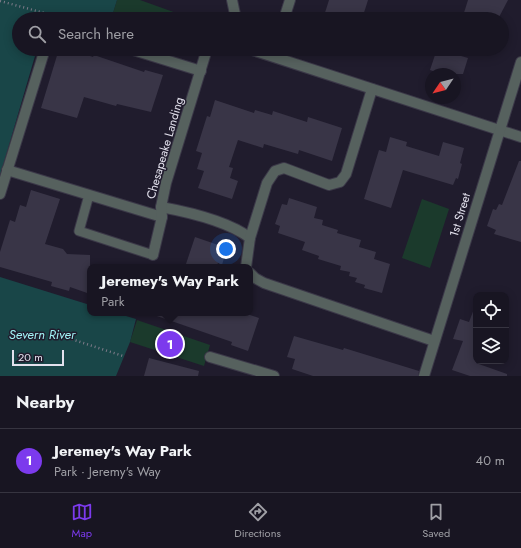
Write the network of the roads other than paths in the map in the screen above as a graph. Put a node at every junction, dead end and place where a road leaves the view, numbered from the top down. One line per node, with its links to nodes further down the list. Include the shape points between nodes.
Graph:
1 (232, 0): 3 (street)
2 (290, 0): 4 (street)
3 (235, 12)
4 (286, 12)
5 (43, 56): 14 (street)
6 (153, 56): 10 (street)
7 (205, 56): 10 (street, Chesapeake Landing)
8 (282, 56): 11 (street)
9 (521, 62): 12 (street, 1st Street)
10 (201, 71): 17 (street, Chesapeake Landing, via 166,183)
11 (372, 89): 12 (street); 18 (street, via 346,174 340,182 329,185 284,168 275,171 267,182)
12 (499, 130): 13 (street); 22 (street, 1st Street)
13 (521, 137)
14 (7, 170): 15 (street); 16 (street)
15 (0, 194)
16 (89, 195): 17 (street); 19 (lane, via 79,231)
17 (161, 212): 18 (street, via 180,210 239,229); 19 (street, Chesapeake Landing)
18 (250, 238): 20 (street)
19 (153, 255)
20 (246, 264)
21 (253, 276): 22 (street, via 264,283)
22 (434, 341): 25 (street, 1st Street)
23 (210, 357): 24 (street)
24 (274, 376)
25 (424, 376)

